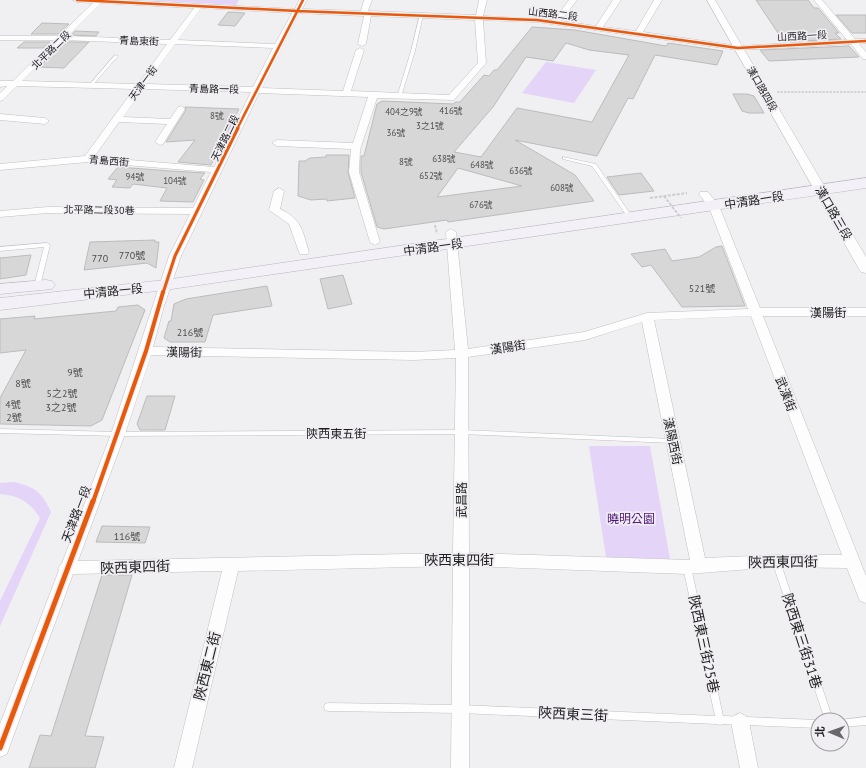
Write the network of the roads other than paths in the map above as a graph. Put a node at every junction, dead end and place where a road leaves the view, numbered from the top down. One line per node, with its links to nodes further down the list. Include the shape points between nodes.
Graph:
1 (77, 0): 11 (street, 山西路二段)
2 (303, 0): 14 (street, 天津路二段)
3 (368, 0): 15 (street)
4 (483, 0): 17 (street)
5 (573, 0): 18 (street)
6 (617, 0): 19 (street)
7 (658, 0): 20 (street)
8 (711, 0): 27 (street, 漢口路四段)
9 (818, 0): 13 (street)
10 (829, 0): 13 (street)
11 (99, 1): 12 (street, 山西路二段); 22 (street, 北平路二段)
12 (198, 7): 14 (street, 山西路二段); 24 (street, 天津一街)
13 (827, 10): 25 (street)
14 (297, 11): 15 (street, 山西路二段); 26 (street, 天津路二段)
15 (366, 13): 16 (street, 山西路二段); 35 (street, via 361,47)
16 (421, 15): 17 (street, 山西路二段); 37 (lane)
17 (479, 17): 18 (street, 山西路二段); 37 (street, 青島路一段, via 482,63 451,98)
18 (556, 22): 19 (street, 山西路二段)
19 (598, 28): 20 (street, 山西路二段)
20 (638, 34): 27 (street, 山西路二段)
21 (0, 38): 22 (street, 青島東街)
22 (63, 38): 24 (street, 青島東街); 30 (street, 北平路二段)
23 (866, 41): 25 (street, 山西路一段)
24 (172, 42): 26 (street, 青島東街); 33 (street, 天津一街)
25 (854, 42): 27 (street, 山西路一段); 29 (street)
26 (278, 46): 34 (street, 天津路二段)
27 (738, 48): 53 (street, 漢口路四段)
28 (116, 56): 32 (lane)
29 (866, 57)
30 (16, 83): 31 (street, 青島路一段); 32 (street, 青島路一段); 38 (street, 北平路二段)
31 (0, 84)
32 (90, 86): 33 (street, 青島路一段)
33 (140, 87): 34 (street, 青島路一段); 41 (street, 天津一街)
34 (257, 90): 35 (street, 青島路一段); 50 (street, 天津路二段)
35 (346, 95): 36 (street, 青島路一段)
36 (373, 96): 37 (street, 青島路一段); 46 (street)
37 (399, 97)
38 (0, 98)
39 (181, 109): 43 (street)
40 (0, 117): 42 (street)
41 (117, 120): 43 (street); 48 (street, 天津一街)
42 (45, 121)
43 (173, 122): 44 (street)
44 (160, 142)
45 (278, 144): 46 (street)
46 (356, 146): 60 (street, via 354,172)
47 (565, 158): 57 (lane, via 594,165)
48 (88, 159): 49 (street, 青島西街); 50 (street, 青島西街)
49 (0, 167)
50 (218, 170): 56 (street, 天津路二段)
51 (866, 171): 53 (main road, 中清路一段)
52 (866, 183): 53 (main road, 中清路一段)
53 (816, 184): 55 (main road, 中清路一段); 63 (street, 漢口路三段)
54 (279, 191): 62 (street, via 274,210 295,222)
55 (709, 200): 57 (main road, 中清路一段); 68 (street, 武漢街)
56 (198, 211): 58 (street, 北平路二段30巷, via 48,210); 64 (street, 天津路二段, via 175,256)
57 (626, 212): 59 (main road, 中清路一段)
58 (0, 214)
59 (452, 238): 60 (main road, 中清路一段); 64 (main road, 中清路一段); 72 (street, 武昌路)
60 (375, 242): 62 (main road, 中清路一段)
61 (0, 249): 65 (lane, via 47,245)
62 (304, 252): 64 (main road, 中清路一段)
63 (866, 269)
64 (168, 278): 65 (main road, 中清路一段); 67 (main road, 中清路一段); 71 (street, 天津路一段)
65 (37, 286): 66 (main road, 中清路一段)
66 (0, 290)
67 (0, 304)
68 (754, 312): 69 (street, 漢陽街); 70 (street, 漢陽街); 79 (street, 武漢街)
69 (866, 312)
70 (647, 317): 72 (street, 漢陽街, via 585,336); 76 (street, 漢陽西街)
71 (146, 351): 72 (street, 漢陽街, via 414,356); 75 (street, 天津路一段)
72 (462, 354): 74 (street, 武昌路)
73 (0, 431): 75 (lane, 陝西東五街)
74 (461, 432): 75 (lane, 陝西東五街); 76 (lane, 陝西東五街); 77 (street, 武昌路)
75 (118, 434): 82 (street, 天津路一段)
76 (673, 440): 81 (street, 漢陽西街)
77 (461, 559): 80 (street, 陜西東四街); 81 (street, 陜西東四街); 85 (street, 武昌路)
78 (776, 561): 79 (street, 陜西東四街); 81 (street, 陜西東四街); 86 (lane, 陜西東三街31巷)
79 (852, 562): 83 (street, 武漢街)
80 (232, 564): 82 (street, 陜西東四街); 93 (street, 陜西東二街)
81 (693, 566): 87 (lane, 陜西東三街25巷)
82 (66, 568): 92 (street, 天津路一段)
83 (866, 596)
84 (328, 706): 85 (lane, 陜西東三街)
85 (460, 709): 87 (lane, 陜西東三街); 94 (street, 武昌路)
86 (826, 712)
87 (720, 721): 89 (lane, 陜西東三街)
88 (866, 721): 90 (lane)
89 (740, 722): 91 (lane, 陜西東三街); 95 (street)
90 (850, 722)
91 (810, 724)
92 (0, 748)
93 (183, 768)
94 (460, 768)
95 (749, 768)

